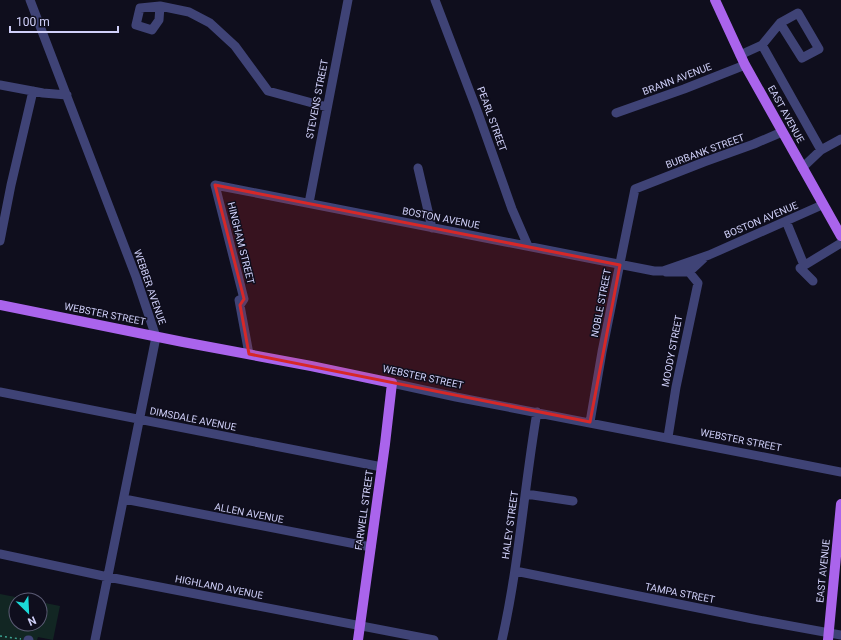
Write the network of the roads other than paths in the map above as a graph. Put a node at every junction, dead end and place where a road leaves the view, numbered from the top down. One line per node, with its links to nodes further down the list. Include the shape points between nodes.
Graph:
1 (30, 0): 12 (street, WEBBER AVENUE)
2 (348, 0): 13 (street, STEVENS STREET)
3 (435, 0): 29 (street, PEARL STREET)
4 (715, 0): 8 (main road, EAST AVENUE)
5 (160, 6): 13 (street, via 189,12 210,23 235,46 268,91)
6 (780, 23): 6 (street, via 798,13 819,48 802,58); 7 (street)
7 (762, 45): 8 (street); 17 (street)
8 (740, 55): 9 (main road, EAST AVENUE)
9 (745, 65): 14 (street, BRANN AVENUE); 15 (main road, EAST AVENUE)
10 (0, 85): 11 (street)
11 (33, 91): 12 (street); 27 (street)
12 (67, 95): 39 (street, WEBBER AVENUE)
13 (327, 107): 22 (street, STEVENS STREET)
14 (616, 113)
15 (782, 132): 19 (main road, EAST AVENUE); 21 (street, BURBANK STREET)
16 (841, 139): 17 (street)
17 (821, 150): 19 (street)
18 (418, 168): 25 (street)
19 (802, 168): 23 (main road, EAST AVENUE)
20 (214, 185): 22 (street, BOSTON AVENUE); 38 (street, HINGHAM STREET, via 244,299)
21 (635, 188): 31 (street, NOBLE STREET)
22 (309, 203): 25 (street, BOSTON AVENUE)
23 (822, 205): 24 (street, BOSTON AVENUE); 26 (main road, EAST AVENUE)
24 (786, 221): 30 (street, BOSTON AVENUE); 32 (street)
25 (432, 228): 29 (street, BOSTON AVENUE)
26 (841, 236)
27 (0, 241)
28 (841, 243): 32 (street)
29 (528, 246): 31 (street, BOSTON AVENUE)
30 (709, 254): 33 (street, BOSTON AVENUE); 34 (street, BOSTON AVENUE)
31 (620, 265): 33 (street, BOSTON AVENUE); 45 (street, NOBLE STREET)
32 (804, 265): 35 (street, via 800,268)
33 (663, 271): 34 (street, BOSTON AVENUE)
34 (689, 272): 46 (street, MOODY STREET, via 698,283)
35 (813, 281)
36 (237, 292): 38 (street)
37 (0, 305): 39 (main road, WEBSTER STREET)
38 (240, 305): 40 (street)
39 (156, 337): 40 (main road, WEBSTER STREET); 44 (street, WEBBER AVENUE)
40 (249, 354): 41 (main road, WEBSTER STREET)
41 (392, 383): 43 (street, WEBSTER STREET); 47 (main road, FARWELL STREET)
42 (0, 392): 44 (street, DIMSDALE AVENUE)
43 (537, 412): 45 (street, WEBSTER STREET); 49 (street, HALEY STREET)
44 (140, 419): 47 (street, DIMSDALE AVENUE); 50 (street, WEBBER AVENUE)
45 (590, 422): 46 (street, WEBSTER STREET)
46 (668, 438): 48 (street, WEBSTER STREET)
47 (382, 468): 53 (main road, FARWELL STREET)
48 (841, 472)
49 (526, 494): 51 (street); 55 (street, HALEY STREET)
50 (124, 499): 53 (street, ALLEN AVENUE); 56 (street, WEBBER AVENUE)
51 (573, 501)
52 (841, 504): 59 (main road, EAST AVENUE)
53 (371, 547): 57 (main road, FARWELL STREET)
54 (0, 554): 56 (street, HIGHLAND AVENUE)
55 (515, 571): 59 (street, TAMPA STREET); 63 (street, HALEY STREET)
56 (108, 577): 57 (street, HIGHLAND AVENUE); 60 (street, WEBBER AVENUE)
57 (360, 626): 61 (main road, FARWELL STREET); 62 (street, HIGHLAND AVENUE)
58 (841, 635): 59 (street, TAMPA STREET)
59 (828, 636)
60 (95, 640)
61 (358, 640)
62 (434, 640)
63 (502, 640)

